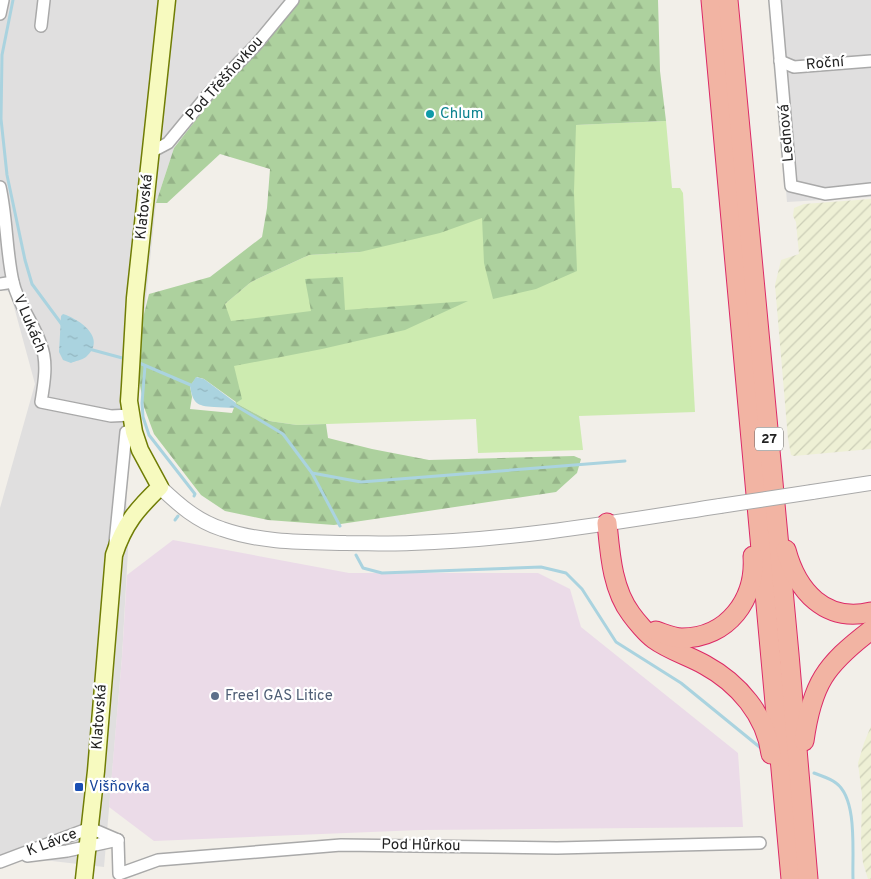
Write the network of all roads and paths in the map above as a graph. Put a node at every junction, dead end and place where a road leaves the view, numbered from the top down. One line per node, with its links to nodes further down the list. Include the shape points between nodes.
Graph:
1 (4, 0): 8 (street)
2 (44, 0): 9 (street)
3 (166, 0): 12 (main road, Klatovská)
4 (293, 0): 12 (street, Pod Třešňovkou, via 168,143)
5 (711, 0): 20 (highway, 27)
6 (728, 0): 17 (highway, 27)
7 (775, 0): 11 (street, Lednová)
8 (0, 14)
9 (41, 26)
10 (871, 61): 11 (street, Roční, via 794,67)
11 (780, 62): 14 (street, Lednová, via 791,186 825,194)
12 (151, 152): 18 (main road, Klatovská, via 135,298)
13 (0, 187): 15 (street, V Lukách)
14 (871, 189)
15 (13, 282): 16 (street); 18 (street, V Lukách, via 42,346 45,361 42,402 111,416)
16 (0, 284)
17 (761, 360): 25 (highway, via 772,394 786,551 796,578 822,606 848,614); 28 (highway, 27)
18 (131, 415): 22 (main road, Klatovská, via 140,450)
19 (126, 432): 24 (street, Klatovská)
20 (755, 481): 26 (highway, via 750,518 753,571 748,594 736,615 718,630 694,637 675,637); 33 (highway, 27)
21 (871, 483): 23 (street, bridge)
22 (160, 487): 23 (street, via 187,511 212,525 248,536 281,540 413,543); 24 (main road, Klatovská, via 130,519)
23 (607, 523): 26 (highway, via 620,594 631,614)
24 (114, 554): 29 (main road, Klatovská)
25 (871, 612)
26 (645, 629): 33 (highway, via 654,639 720,674 742,692 758,716 770,748 778,830)
27 (871, 630): 28 (highway, via 833,663 818,684 808,711 803,748 807,792)
28 (802, 808): 38 (highway, 27)
29 (90, 828): 30 (street); 32 (main road, Klatovská); 34 (street, K Lávce)
30 (118, 840): 31 (street, Pod Hůrkou, via 119,874 158,860 341,845 557,848); 32 (street)
31 (760, 843)
32 (87, 846): 34 (street, K Lávce); 36 (main road, Klatovská)
33 (788, 849): 37 (highway, 27)
34 (15, 857): 35 (street, K Lávce)
35 (0, 862)
36 (84, 879)
37 (792, 879)
38 (808, 879)

